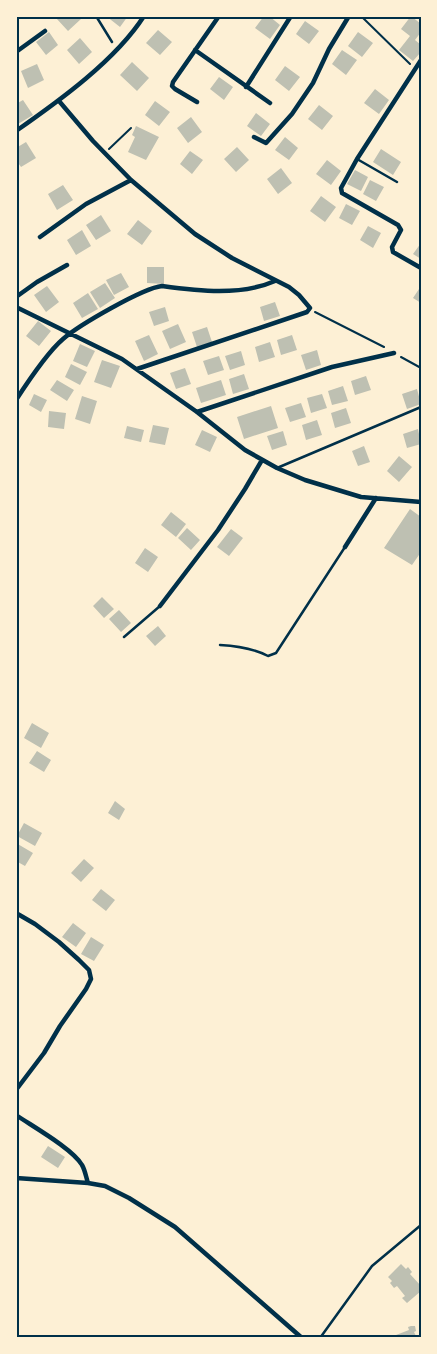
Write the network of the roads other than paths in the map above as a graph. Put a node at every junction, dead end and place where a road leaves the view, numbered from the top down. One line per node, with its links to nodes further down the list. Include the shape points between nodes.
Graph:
1 (96, 16): 7 (lane)
2 (144, 16): 12 (street, via 117,49)
3 (220, 16): 8 (street)
4 (292, 16): 11 (street)
5 (349, 16): 16 (street, via 313,83 292,114 266,143)
6 (45, 30): 9 (street)
7 (112, 42)
8 (195, 50): 11 (street); 13 (street, via 172,86)
9 (16, 52)
10 (421, 60): 17 (street)
11 (246, 87): 14 (street)
12 (59, 101): 15 (street); 18 (street)
13 (197, 102)
14 (270, 103)
15 (16, 131)
16 (254, 137)
17 (357, 159): 19 (lane); 22 (street, via 341,188 342,193 398,225 401,230 392,247 393,252)
18 (131, 180): 20 (street, via 86,204); 23 (street, via 194,234)
19 (397, 182)
20 (40, 237)
21 (67, 265): 24 (street)
22 (421, 268)
23 (275, 280): 26 (street, via 248,289 214,291 154,287); 28 (street, via 299,294 310,310)
24 (16, 297)
25 (16, 307): 26 (street)
26 (70, 334): 28 (street); 29 (street)
27 (394, 353): 31 (street, via 332,367)
28 (137, 369): 31 (street)
29 (16, 400)
30 (421, 406): 33 (lane)
31 (197, 412): 32 (street)
32 (262, 460): 33 (street); 37 (street, via 218,530)
33 (277, 468): 34 (street, via 361,497)
34 (376, 498): 35 (street); 36 (street)
35 (421, 502)
36 (345, 547): 39 (lane, via 276,653 268,656 252,649)
37 (160, 606): 38 (lane)
38 (124, 637)
39 (220, 645)
40 (16, 913): 41 (street, via 72,954 89,970 90,979 44,1053)
41 (16, 1090)
42 (16, 1115): 44 (street, via 75,1157 84,1168)
43 (16, 1178): 44 (street)
44 (88, 1183): 46 (street, via 105,1186 129,1198 175,1227)
45 (421, 1225): 47 (lane, via 372,1266)
46 (302, 1338)
47 (320, 1338)

